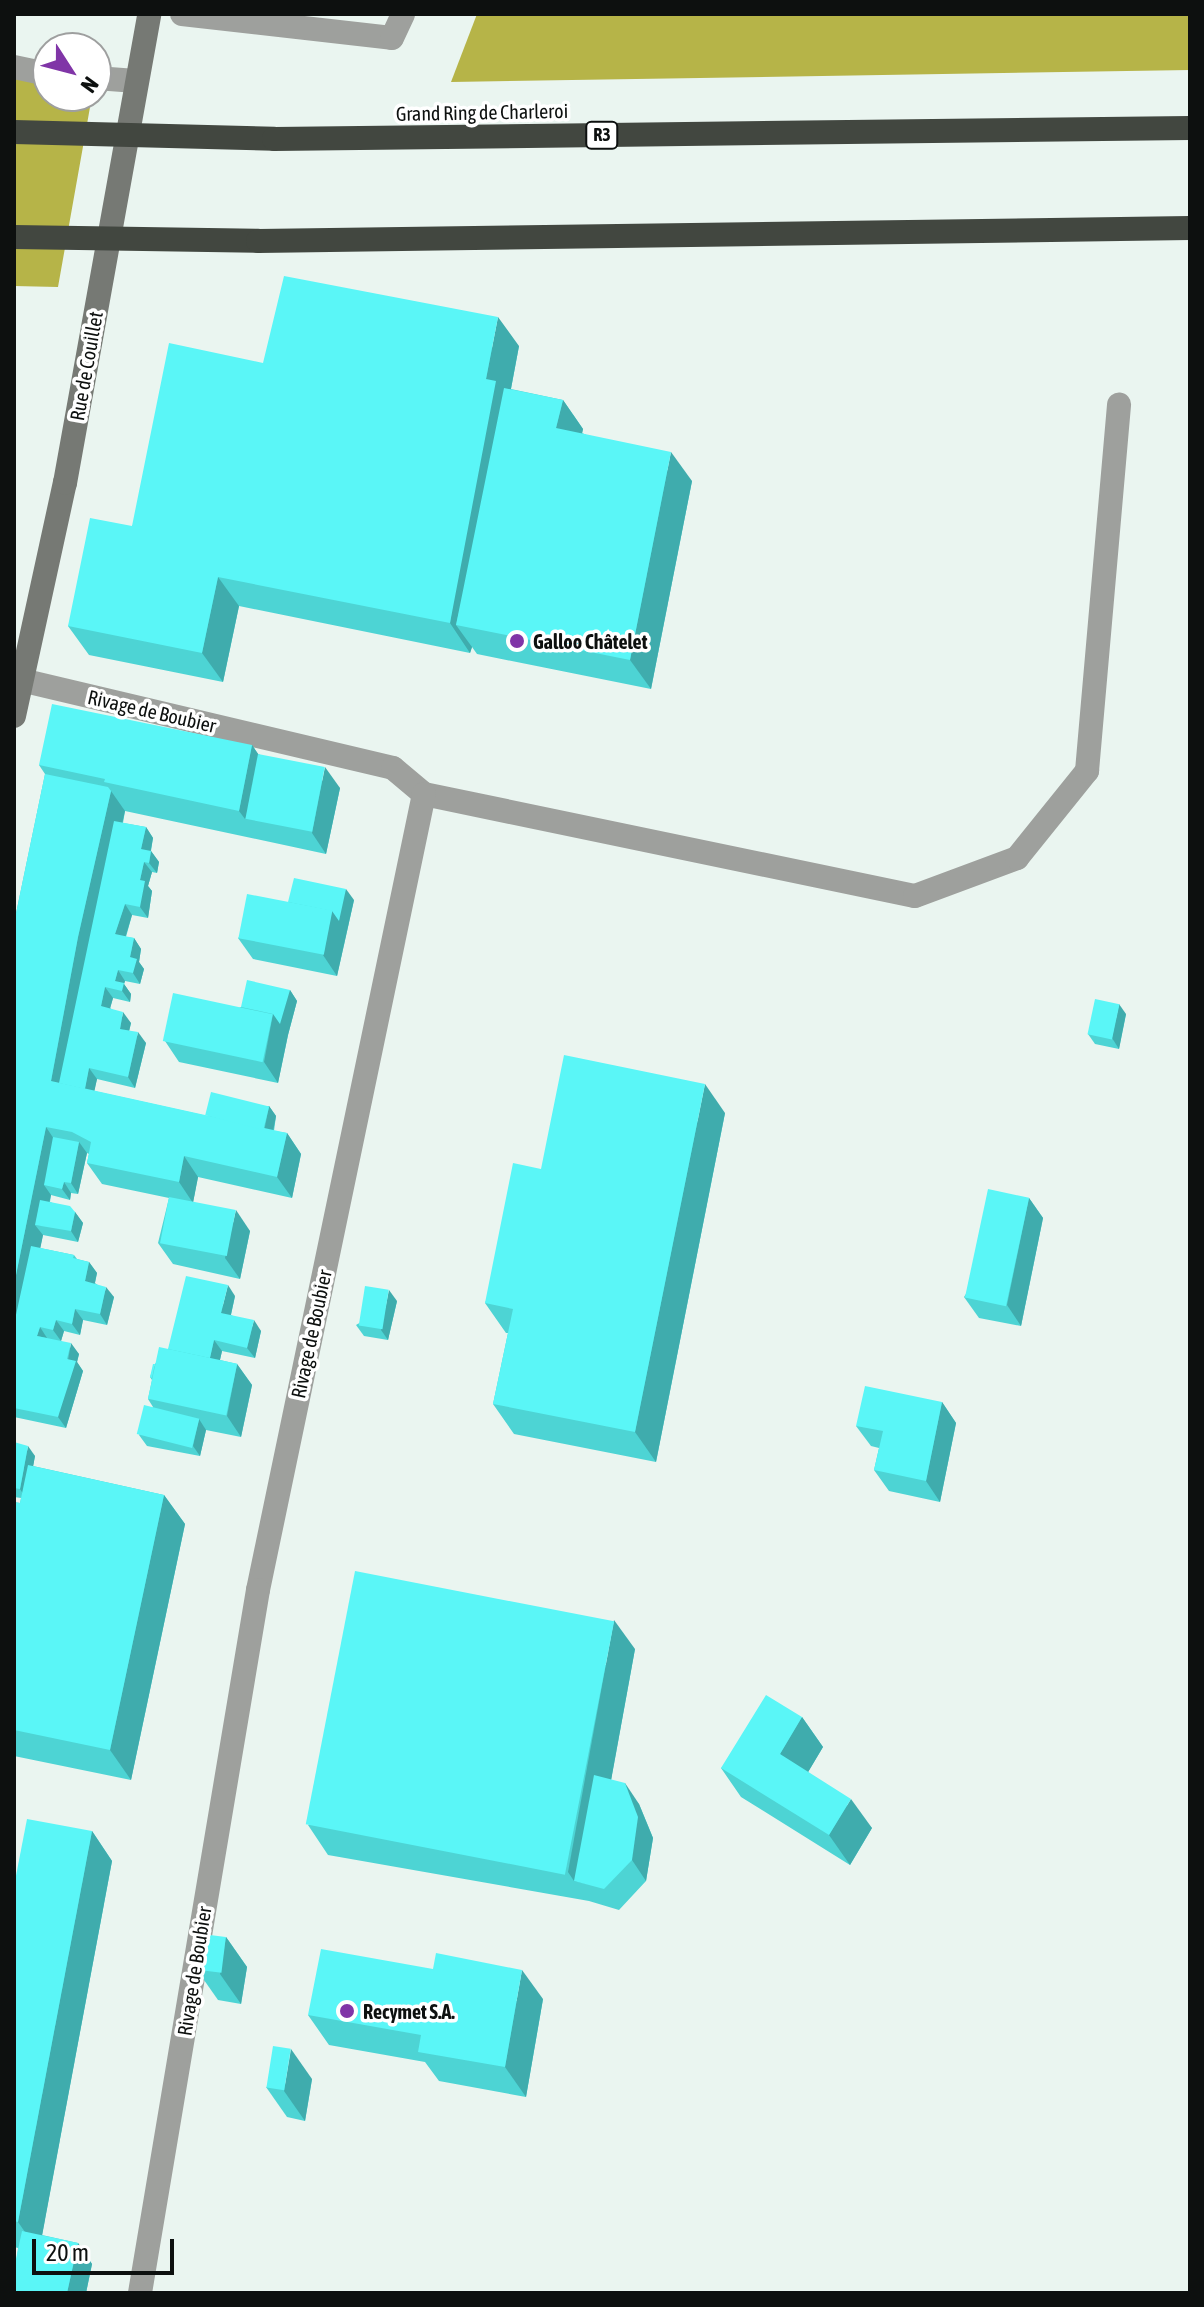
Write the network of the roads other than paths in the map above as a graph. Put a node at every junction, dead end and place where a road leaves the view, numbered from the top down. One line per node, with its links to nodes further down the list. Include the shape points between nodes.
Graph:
1 (149, 14): 5 (main road, Rue de Couillet)
2 (182, 14): 3 (street, via 392,38)
3 (403, 14)
4 (112, 79): 5 (street)
5 (136, 81): 11 (main road, Rue de Couillet, via 65,483)
6 (1190, 128): 7 (highway, Grand Ring de Charleroi / R3, bridge, via 274,139)
7 (14, 132)
8 (1190, 228): 9 (highway, bridge, via 258,241)
9 (14, 237)
10 (1119, 404): 13 (street, via 1087,771 1017,858 915,896)
11 (21, 680): 12 (main road, Rue de Couillet); 13 (street, Rivage de Boubier, via 393,768)
12 (14, 716)
13 (424, 794): 14 (street, Rivage de Boubier, via 258,1590)
14 (140, 2293)

